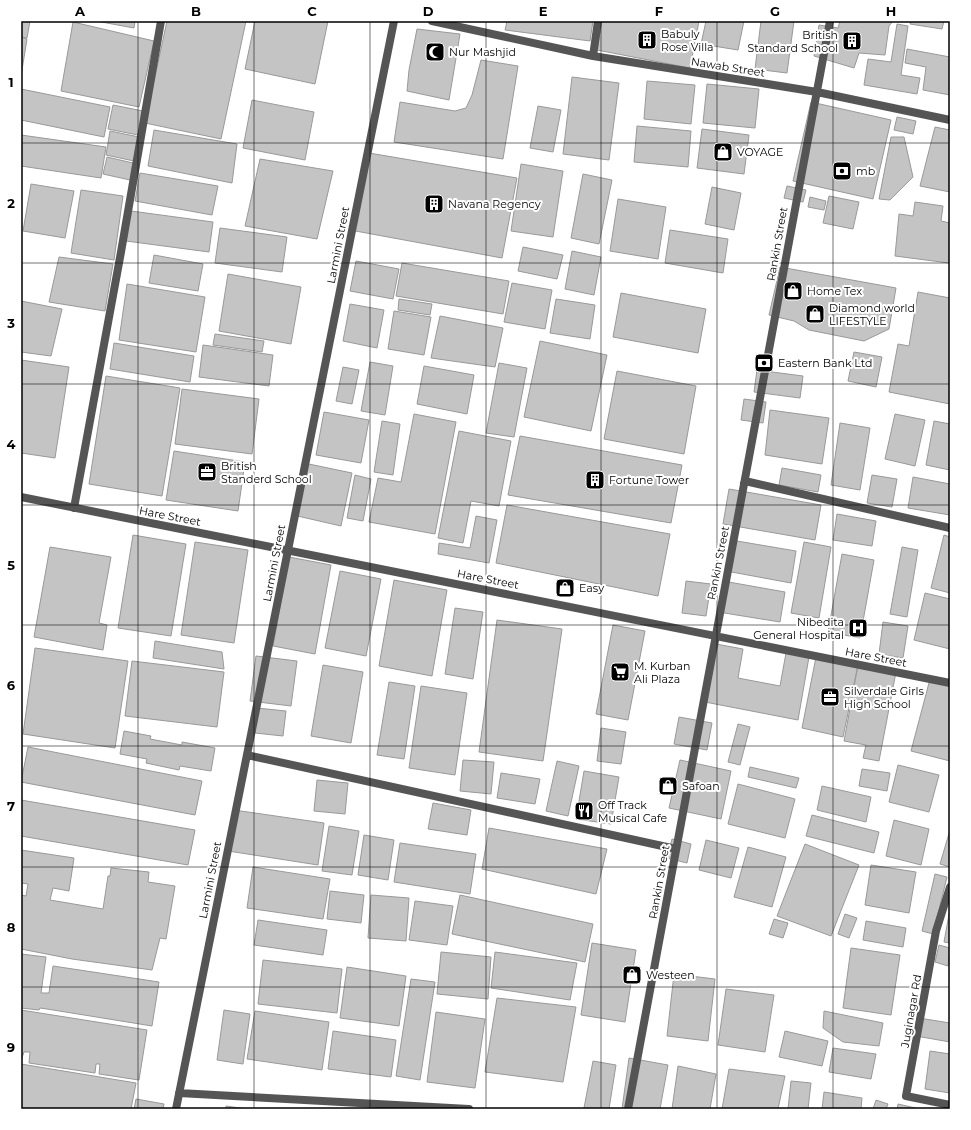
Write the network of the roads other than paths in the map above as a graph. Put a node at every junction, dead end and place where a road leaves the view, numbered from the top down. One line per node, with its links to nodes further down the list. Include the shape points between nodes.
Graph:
1 (161, 21): 11 (street)
2 (394, 21): 13 (street, Larmini Street)
3 (432, 21): 6 (street, Nawab Street)
4 (598, 21): 6 (street)
5 (830, 21): 7 (street, Rankin Street)
6 (593, 56): 7 (street, Nawab Street)
7 (817, 92): 8 (street, Nawab Street); 9 (street, Rankin Street)
8 (950, 120)
9 (744, 483): 12 (street, via 746,481); 14 (street, Rankin Street)
10 (21, 497): 11 (street, Hare Street)
11 (74, 508): 13 (street, Hare Street)
12 (950, 528)
13 (288, 551): 14 (street, Hare Street); 16 (street, Larmini Street)
14 (716, 636): 15 (street, Hare Street); 17 (street, Rankin Street)
15 (950, 683)
16 (247, 755): 17 (street); 19 (street, Larmini Street)
17 (676, 849): 23 (street, Rankin Street)
18 (950, 887): 20 (street, Juginagar Rd, via 936,930 906,1096)
19 (179, 1093): 21 (street, Larmini Street); 22 (street)
20 (950, 1105)
21 (176, 1109)
22 (469, 1109)
23 (628, 1109)

